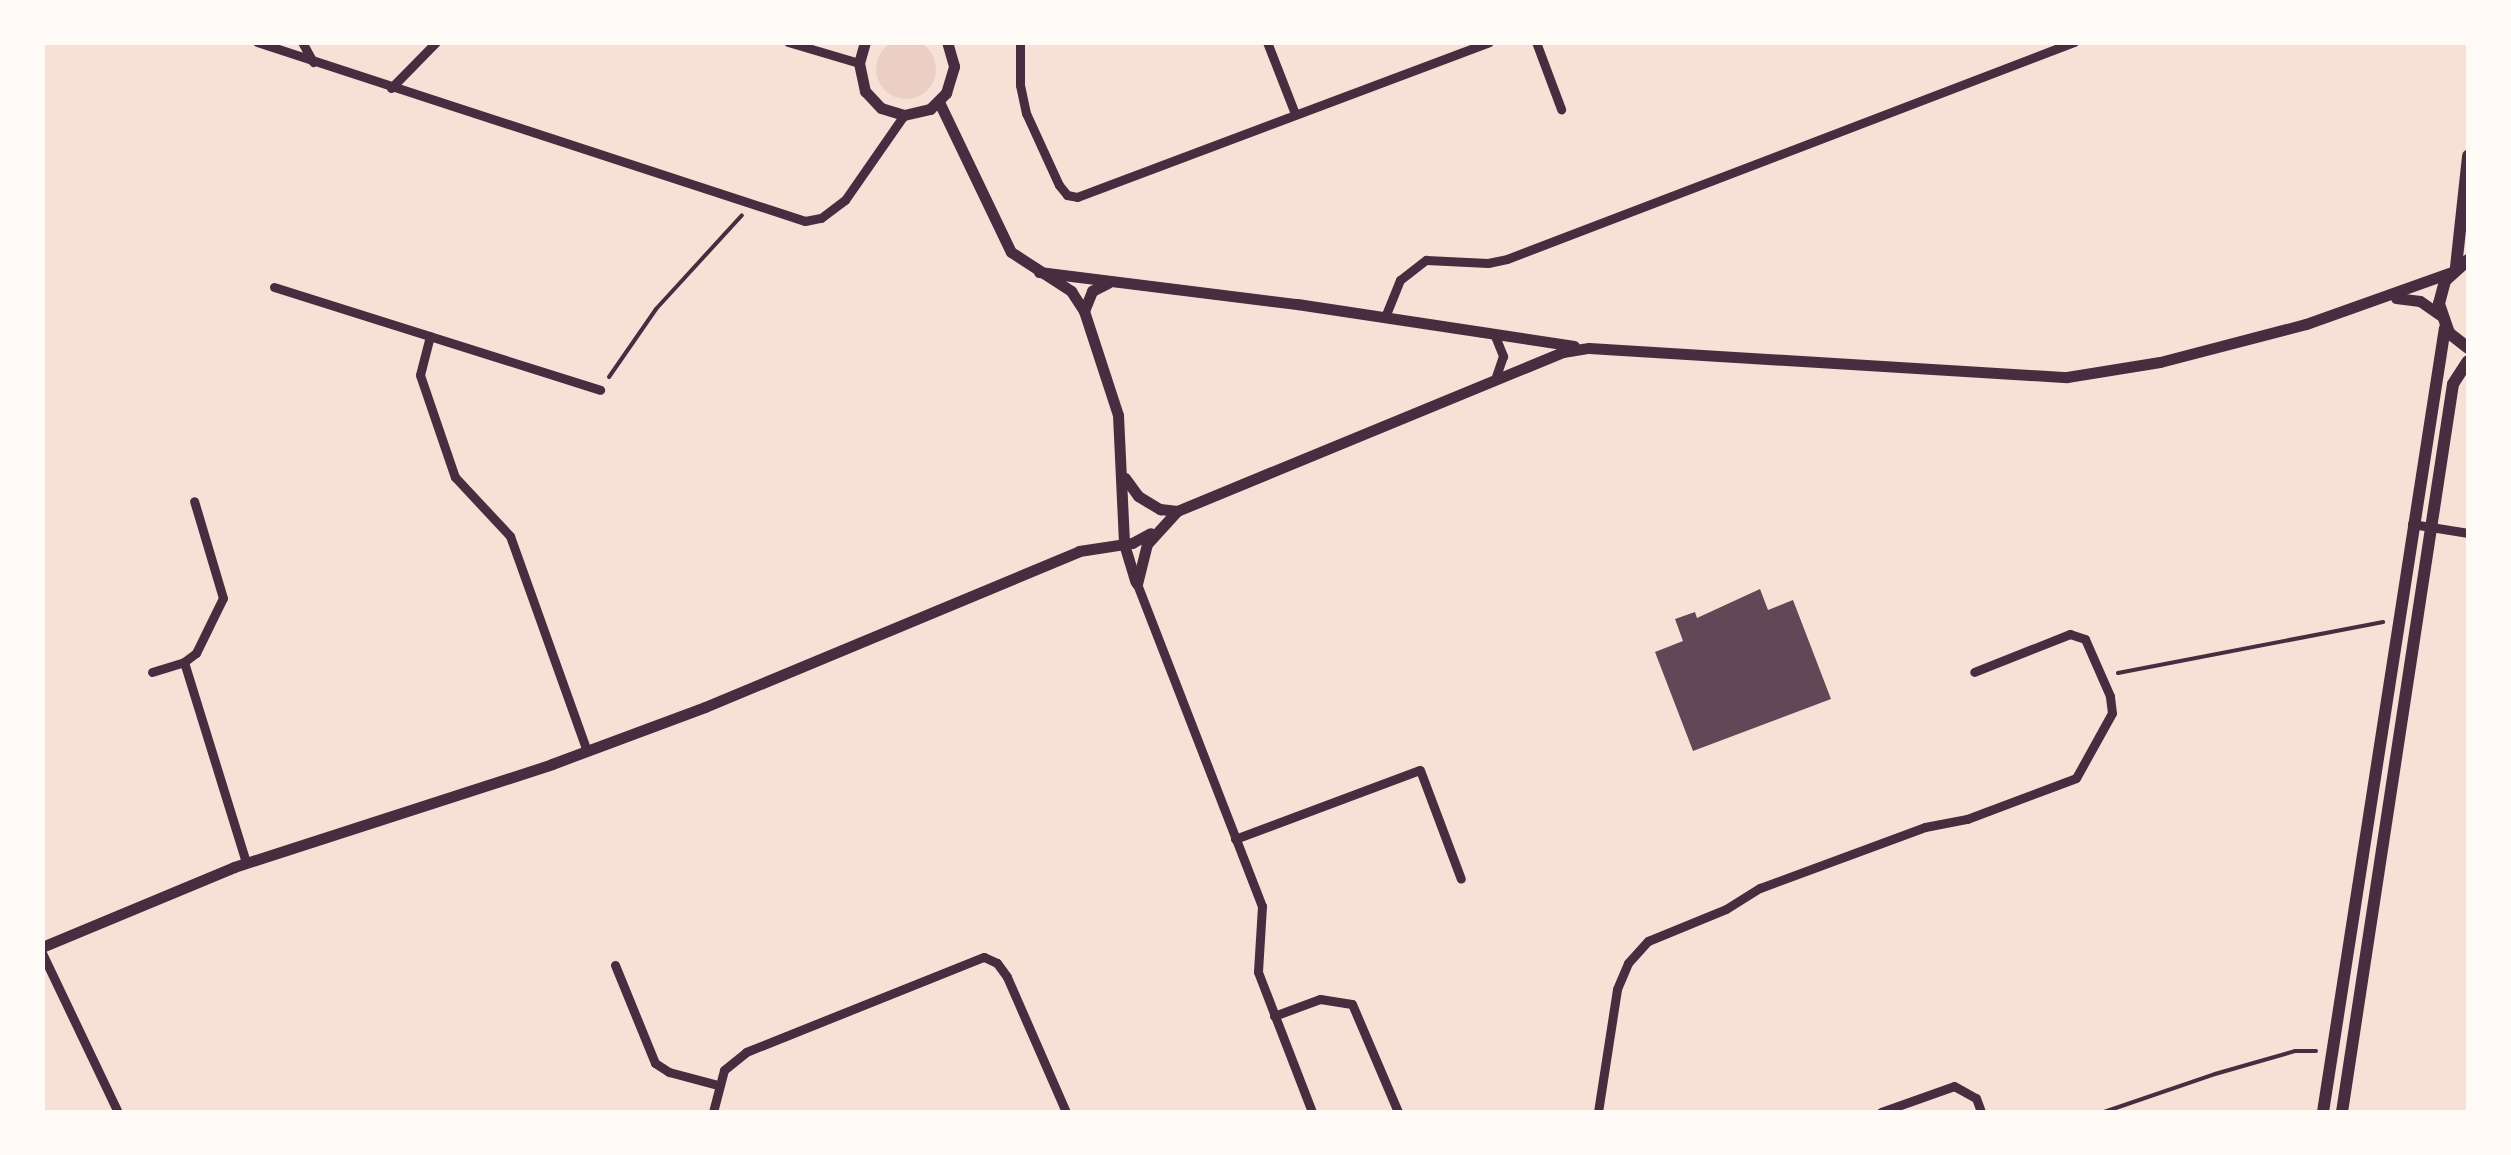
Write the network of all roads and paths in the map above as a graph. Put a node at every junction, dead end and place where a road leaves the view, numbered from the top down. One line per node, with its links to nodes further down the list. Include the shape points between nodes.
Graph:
1 (257, 42): 14 (street)
2 (302, 42): 14 (street)
3 (436, 42): 16 (street)
4 (788, 42): 15 (street)
5 (866, 42): 15 (street)
6 (947, 42): 13 (street)
7 (956, 42): 13 (street)
8 (1020, 42): 19 (street, via 1026,112 1071,197)
9 (1267, 42): 19 (street)
10 (1489, 42): 19 (street)
11 (1536, 42): 18 (street)
12 (2074, 42): 29 (street, via 1507,259 1426,260 1400,280)
13 (954, 60): 17 (street)
14 (314, 62): 16 (street)
15 (858, 63): 20 (street, via 872,101)
16 (391, 88): 22 (street)
17 (939, 102): 20 (street); 24 (street, via 1004,242)
18 (1561, 108)
19 (1294, 114)
20 (904, 115): 22 (street, via 860,182 830,213 805,220)
21 (2468, 156): 23 (main road)
22 (752, 204): 37 (path, via 656,309)
23 (2459, 266): 27 (street); 30 (main road, via 2441,292)
24 (1040, 272): 25 (street); 28 (street, via 1072,292)
25 (1110, 282): 28 (street, via 1092,290); 29 (street)
26 (274, 287): 31 (street)
27 (2387, 298): 30 (street, via 2416,300); 33 (street, via 2160,362 2067,377)
28 (1084, 310): 38 (street, via 1118,415)
29 (1386, 317): 32 (street)
30 (2443, 322): 34 (main road); 41 (main road)
31 (430, 336): 37 (street); 52 (street, via 420,376 456,478 510,536)
32 (1494, 336): 33 (street); 36 (street, via 1503,356)
33 (1589, 348): 36 (street)
34 (2468, 348)
35 (2468, 361): 42 (main road, via 2452,384)
36 (1496, 376): 40 (street)
37 (600, 390)
38 (1123, 470): 40 (street, via 1138,496); 45 (street)
39 (194, 501): 48 (street, via 223,598 196,653)
40 (1177, 510): 43 (street)
41 (2412, 524): 42 (street); 47 (main road)
42 (2430, 526): 44 (street); 71 (main road)
43 (1158, 528): 45 (street); 46 (street, via 1144,550)
44 (2468, 533)
45 (1124, 544): 46 (street); 52 (street, via 1079,551)
46 (1137, 584): 53 (street)
47 (2398, 619): 51 (path); 59 (main road)
48 (184, 662): 49 (street); 54 (street)
49 (152, 672)
50 (1974, 672): 51 (street, via 2075,634 2085,639)
51 (2102, 676): 66 (street, via 2110,720 2076,778 1760,888 1641,947 1618,989)
52 (587, 750): 54 (street)
53 (1235, 839): 55 (street, via 1420,770); 58 (street, via 1262,906 1257,963)
54 (246, 862): 56 (street)
55 (1461, 880)
56 (42, 950): 61 (street)
57 (615, 965): 60 (street, via 655,1063)
58 (1274, 1016): 64 (street); 65 (street, via 1320,998 1348,1000)
59 (2332, 1053): 69 (path, via 2295,1051); 70 (main road)
60 (718, 1085): 62 (street); 63 (street, via 729,1064 746,1052 984,957 1007,977)
61 (118, 1112)
62 (712, 1112)
63 (1066, 1112)
64 (1312, 1112)
65 (1398, 1112)
66 (1598, 1112)
67 (1884, 1112): 68 (street, via 1954,1086 1976,1098)
68 (1981, 1112)
69 (2104, 1112)
70 (2323, 1112)
71 (2342, 1112)

